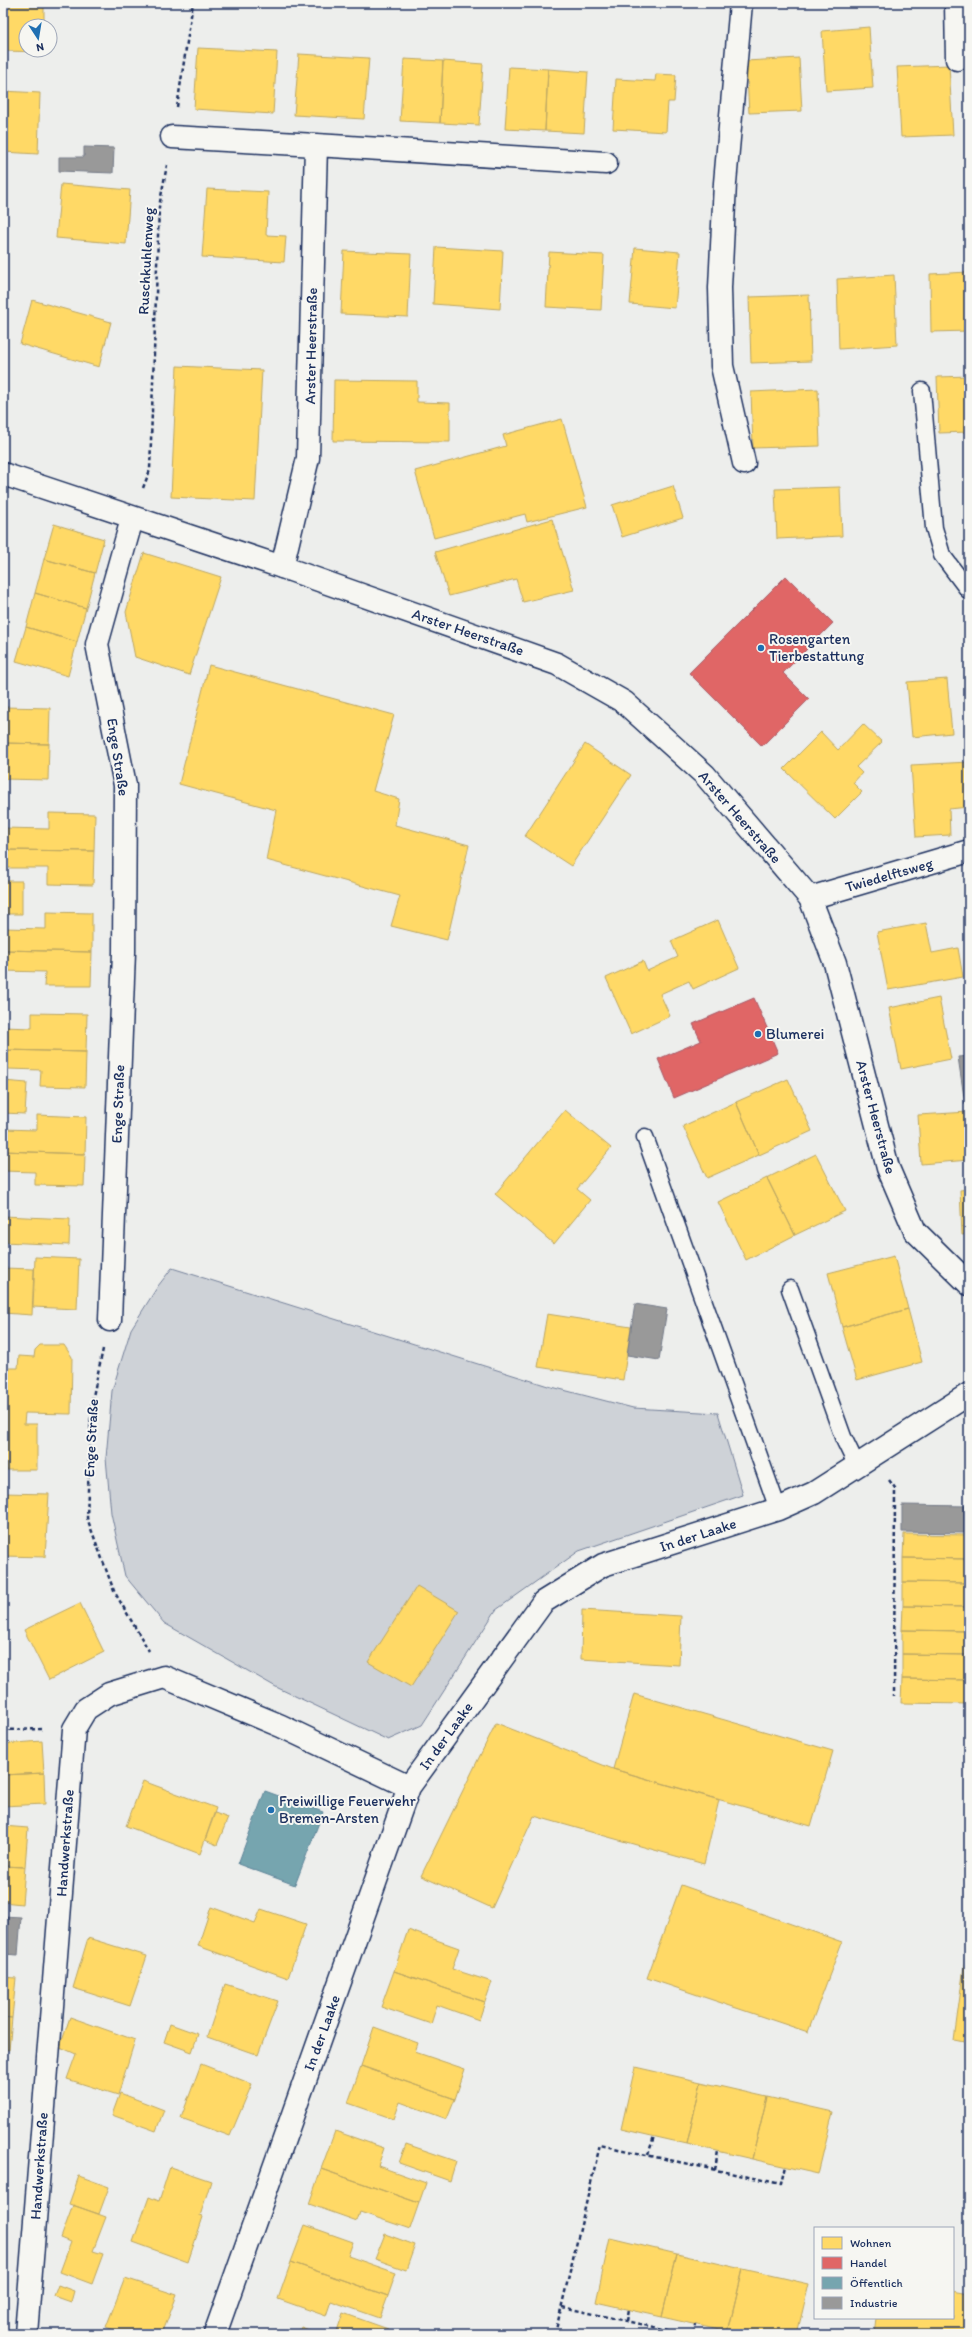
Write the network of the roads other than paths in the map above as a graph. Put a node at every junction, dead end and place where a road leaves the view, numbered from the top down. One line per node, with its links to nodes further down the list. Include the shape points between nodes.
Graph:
1 (740, 3): 8 (street, via 725,183 720,288 722,366)
2 (956, 3): 3 (street)
3 (957, 59)
4 (172, 137): 5 (street)
5 (316, 145): 6 (street); 11 (street, Arster Heerstraße, via 308,458)
6 (606, 163)
7 (922, 391): 12 (lane, via 934,528 942,555)
8 (744, 463)
9 (3, 474): 10 (street, Arster Heerstraße)
10 (132, 519): 11 (street, Arster Heerstraße); 18 (street, Enge Straße, via 97,644 125,786 124,952)
11 (282, 567): 14 (street, Arster Heerstraße, via 557,664 624,702 705,775)
12 (969, 591)
13 (969, 851): 14 (street, Twiedelftsweg)
14 (810, 898): 16 (street, Arster Heerstraße, via 835,963 888,1168 915,1231)
15 (645, 1137): 21 (lane)
16 (969, 1284)
17 (790, 1289): 20 (lane, via 842,1437)
18 (110, 1320)
19 (969, 1394): 20 (street, In der Laake)
20 (865, 1460): 21 (street, In der Laake, via 814,1493)
21 (778, 1509): 22 (street, In der Laake, via 603,1565 543,1602)
22 (409, 1787): 23 (street, Handwerkstraße, via 281,1726 164,1677 109,1694 86,1709 74,1729); 24 (street, In der Laake)
23 (26, 2334)
24 (215, 2334)

